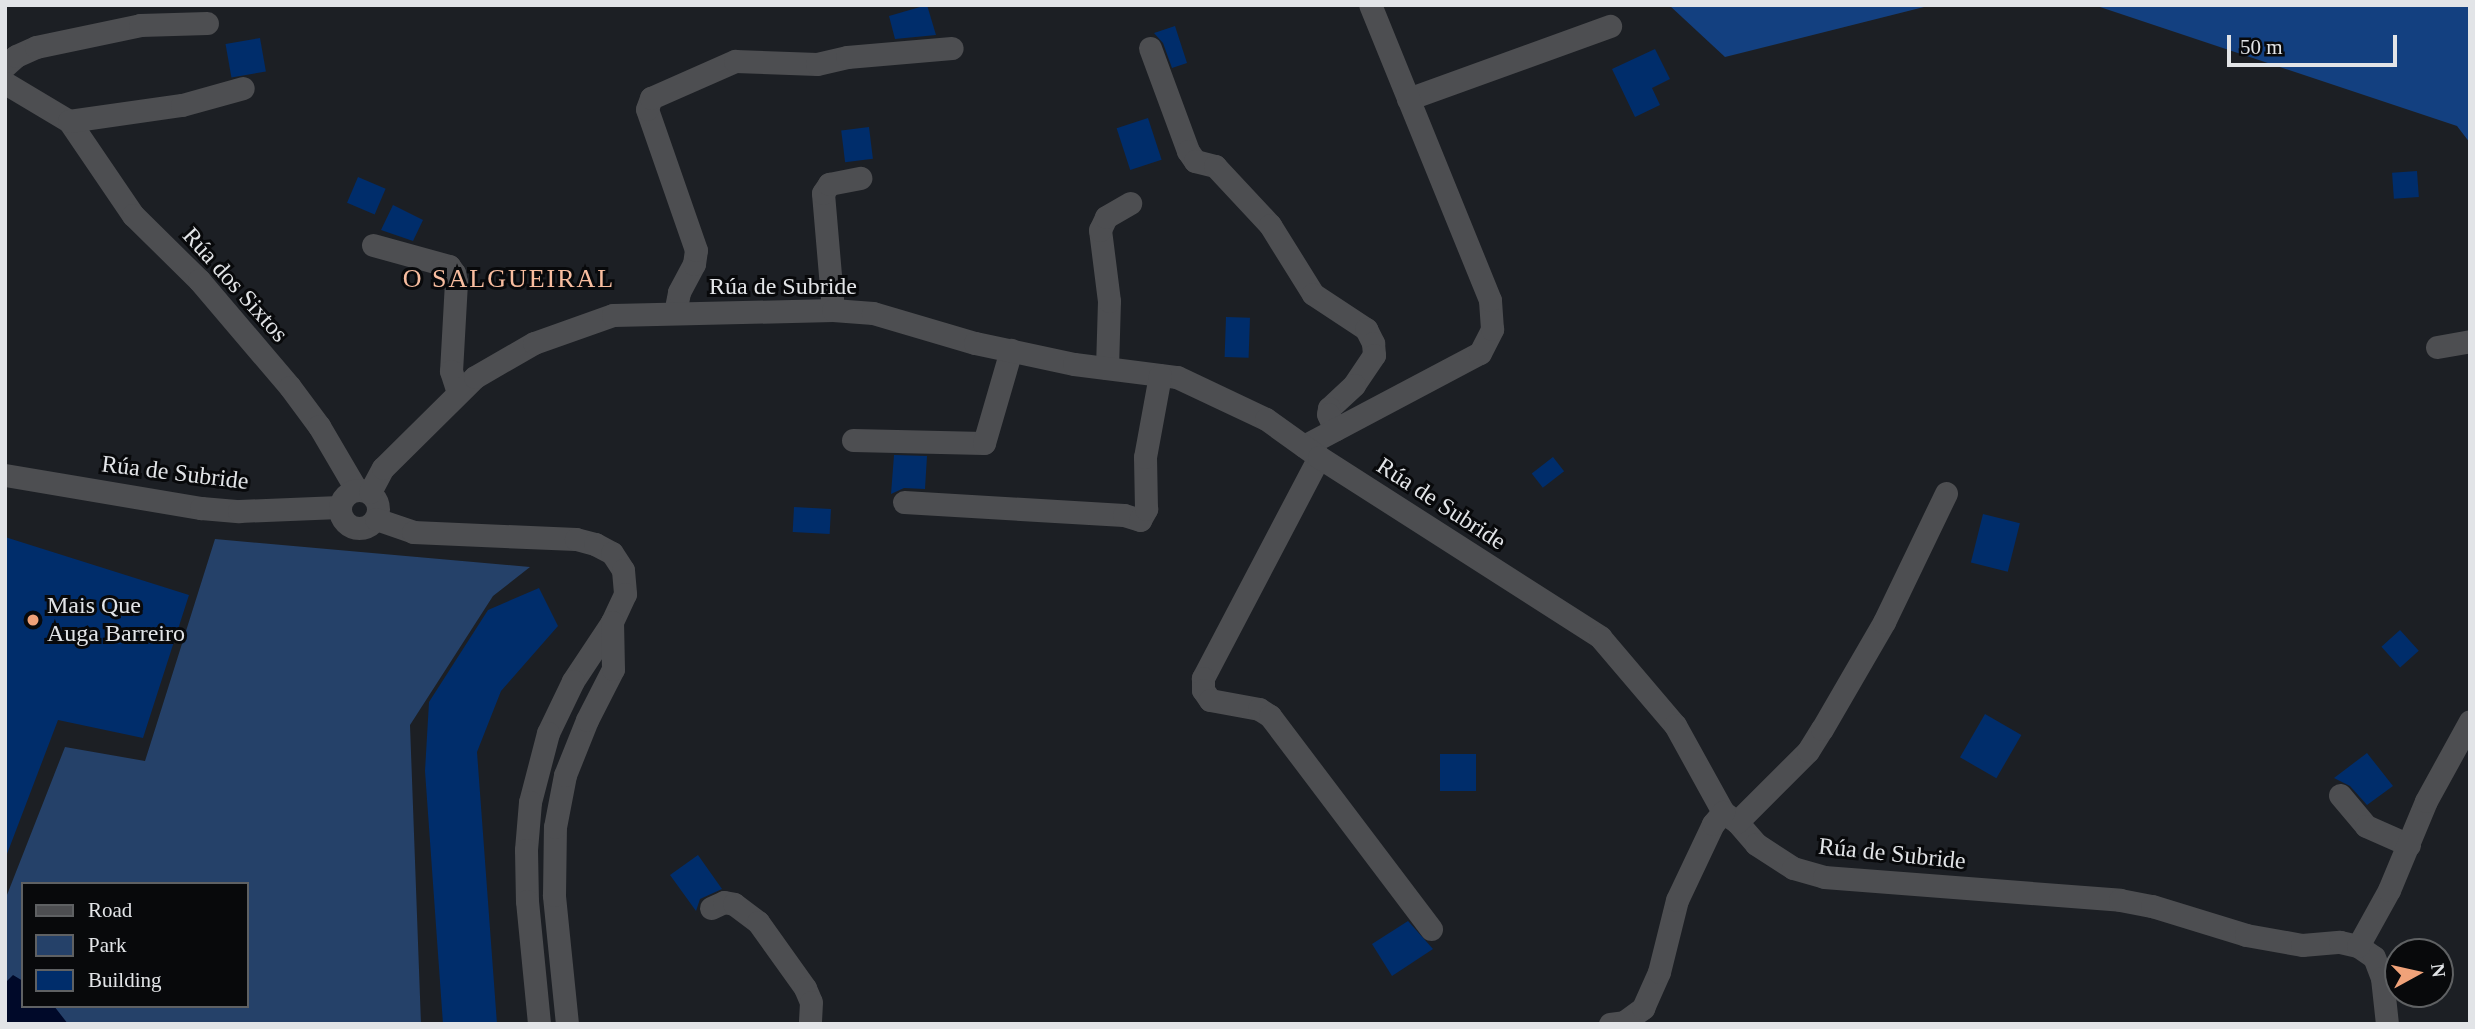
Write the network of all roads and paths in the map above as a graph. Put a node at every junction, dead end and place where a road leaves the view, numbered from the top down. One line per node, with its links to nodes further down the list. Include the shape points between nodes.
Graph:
1 (1370, 5): 9 (street)
2 (207, 23): 6 (street, via 140,25 36,47)
3 (1610, 26): 9 (street)
4 (952, 48): 15 (street, via 817,64 735,61 651,98 647,109 696,250)
5 (1150, 48): 22 (street, via 1195,161 1215,166 1270,225 1313,294 1366,329 1373,343 1374,355 1361,375 1329,408)
6 (5, 66)
7 (5, 83): 10 (street, Rúa dos Sixtos)
8 (243, 89): 10 (street, via 182,105)
9 (1408, 99): 22 (street, via 1490,300 1492,329 1480,353)
10 (69, 121): 26 (street, Rúa dos Sixtos, via 133,215 199,280 290,387)
11 (860, 178): 14 (street, via 829,184 823,193)
12 (1130, 203): 19 (street, via 1106,217 1100,230 1109,301)
13 (373, 245): 21 (street, via 449,266 454,273 451,371)
14 (832, 310): 15 (street, Rúa de Subride); 18 (street, Rúa de Subride, via 910,321)
15 (675, 313): 21 (street, Rúa de Subride, via 612,315 584,324 534,343 475,377)
16 (2470, 341): 17 (street)
17 (2437, 347)
18 (1011, 350): 19 (street, Rúa de Subride); 23 (street, via 984,443)
19 (1107, 368): 20 (street, Rúa de Subride)
20 (1160, 375): 24 (street, Rúa de Subride, via 1177,377 1226,398); 28 (street, via 1145,457 1146,509 1140,520 1124,515)
21 (458, 393): 26 (street, Rúa de Subride)
22 (1335, 429): 24 (street)
23 (853, 440)
24 (1311, 451): 34 (street, Rúa de Subride, via 1600,637 1675,725); 37 (street, via 1203,678 1203,690 1210,699 1259,709 1270,716)
25 (5, 475): 29 (street, Rúa de Subride, via 201,508)
26 (363, 491): 29 (street, via 342,499); 30 (street, via 377,500)
27 (1946, 493): 34 (street, via 1884,622 1808,751)
28 (904, 502)
29 (339, 507): 30 (street, via 348,525 368,526)
30 (376, 519): 31 (street, via 413,532 576,539 595,544 612,553 623,570 625,594)
31 (612, 622): 39 (street, via 573,681 548,733 530,802 527,901); 40 (street, via 613,669 565,775 555,827 554,895)
32 (2470, 721): 35 (street, via 2426,801)
33 (2340, 795): 35 (street, via 2366,826)
34 (1730, 817): 38 (street, Rúa de Subride, via 1756,844 1793,868 1824,877 2120,900 2246,935 2302,945 2340,942); 42 (street, via 1713,824 1677,900 1659,972 1643,1008 1624,1022)
35 (2409, 845): 38 (street)
36 (711, 908): 41 (street, via 724,902 734,904 758,922 805,988 811,1002)
37 (1431, 929)
38 (2358, 946): 43 (street, via 2374,957 2382,978)
39 (540, 1024)
40 (567, 1024)
41 (810, 1024)
42 (1610, 1024)
43 (2387, 1024)

